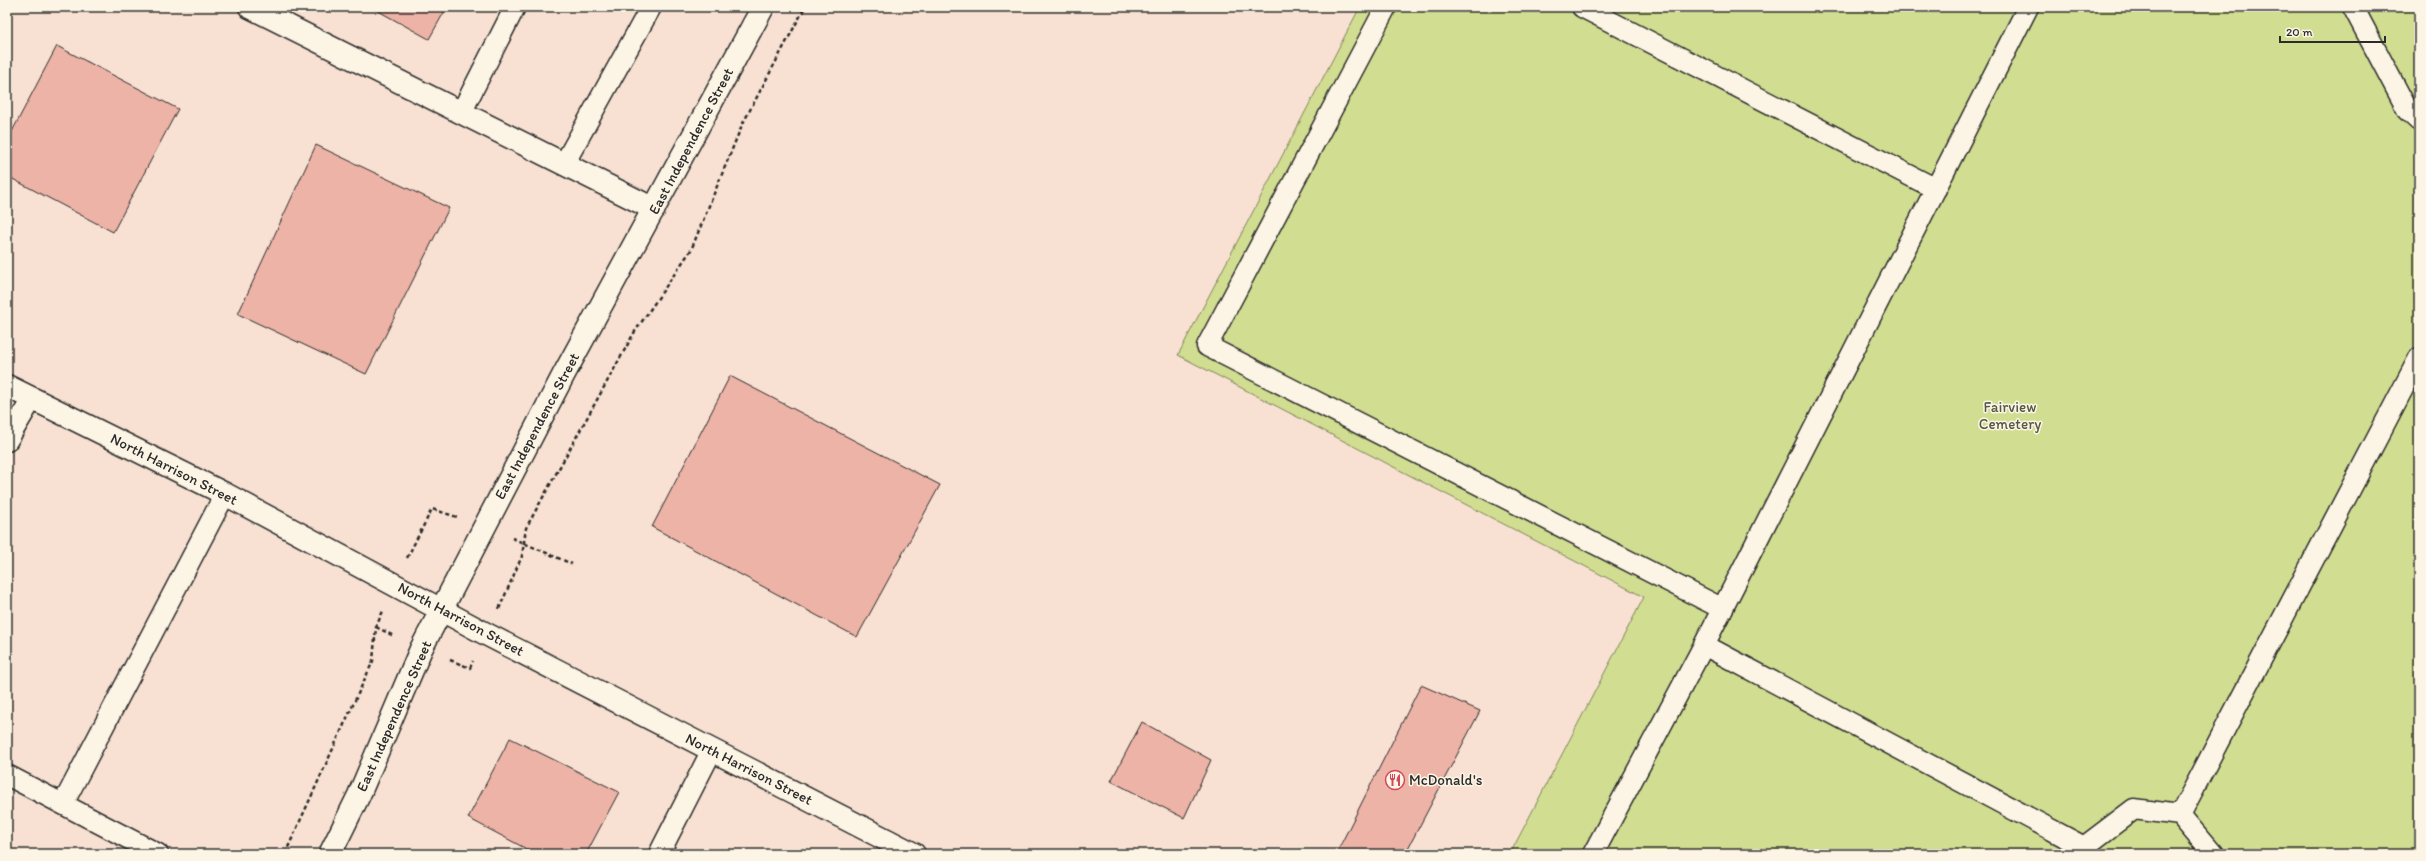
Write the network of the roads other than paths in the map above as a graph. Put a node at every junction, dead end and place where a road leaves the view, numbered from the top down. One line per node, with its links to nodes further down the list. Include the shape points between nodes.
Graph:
1 (250, 7): 9 (street)
2 (515, 7): 9 (lane)
3 (651, 7): 11 (lane)
4 (763, 7): 13 (street, East Independence Street)
5 (1386, 7): 19 (lane, via 1207,346)
6 (1582, 7): 12 (lane)
7 (2028, 7): 12 (lane)
8 (2353, 7): 10 (lane, via 2408,111)
9 (461, 113): 11 (street)
10 (2419, 121)
11 (564, 164): 13 (street)
12 (1936, 189): 19 (lane)
13 (654, 209): 20 (street, East Independence Street, via 564,374)
14 (2419, 358): 25 (lane)
15 (7, 386): 16 (street, North Harrison Street)
16 (32, 399): 17 (lane); 18 (street, North Harrison Street)
17 (7, 441)
18 (225, 494): 20 (street, North Harrison Street); 24 (lane)
19 (1723, 609): 21 (lane)
20 (443, 610): 22 (street, North Harrison Street); 28 (street, East Independence Street, via 421,649 360,795)
21 (1704, 645): 26 (lane); 31 (lane)
22 (712, 750): 29 (lane); 30 (street, North Harrison Street)
23 (7, 775): 24 (lane)
24 (63, 804): 27 (lane)
25 (2180, 815): 26 (lane, via 2134,809); 32 (lane)
26 (2084, 851)
27 (158, 854)
28 (330, 854)
29 (659, 854)
30 (914, 854)
31 (1593, 854)
32 (2213, 854)

